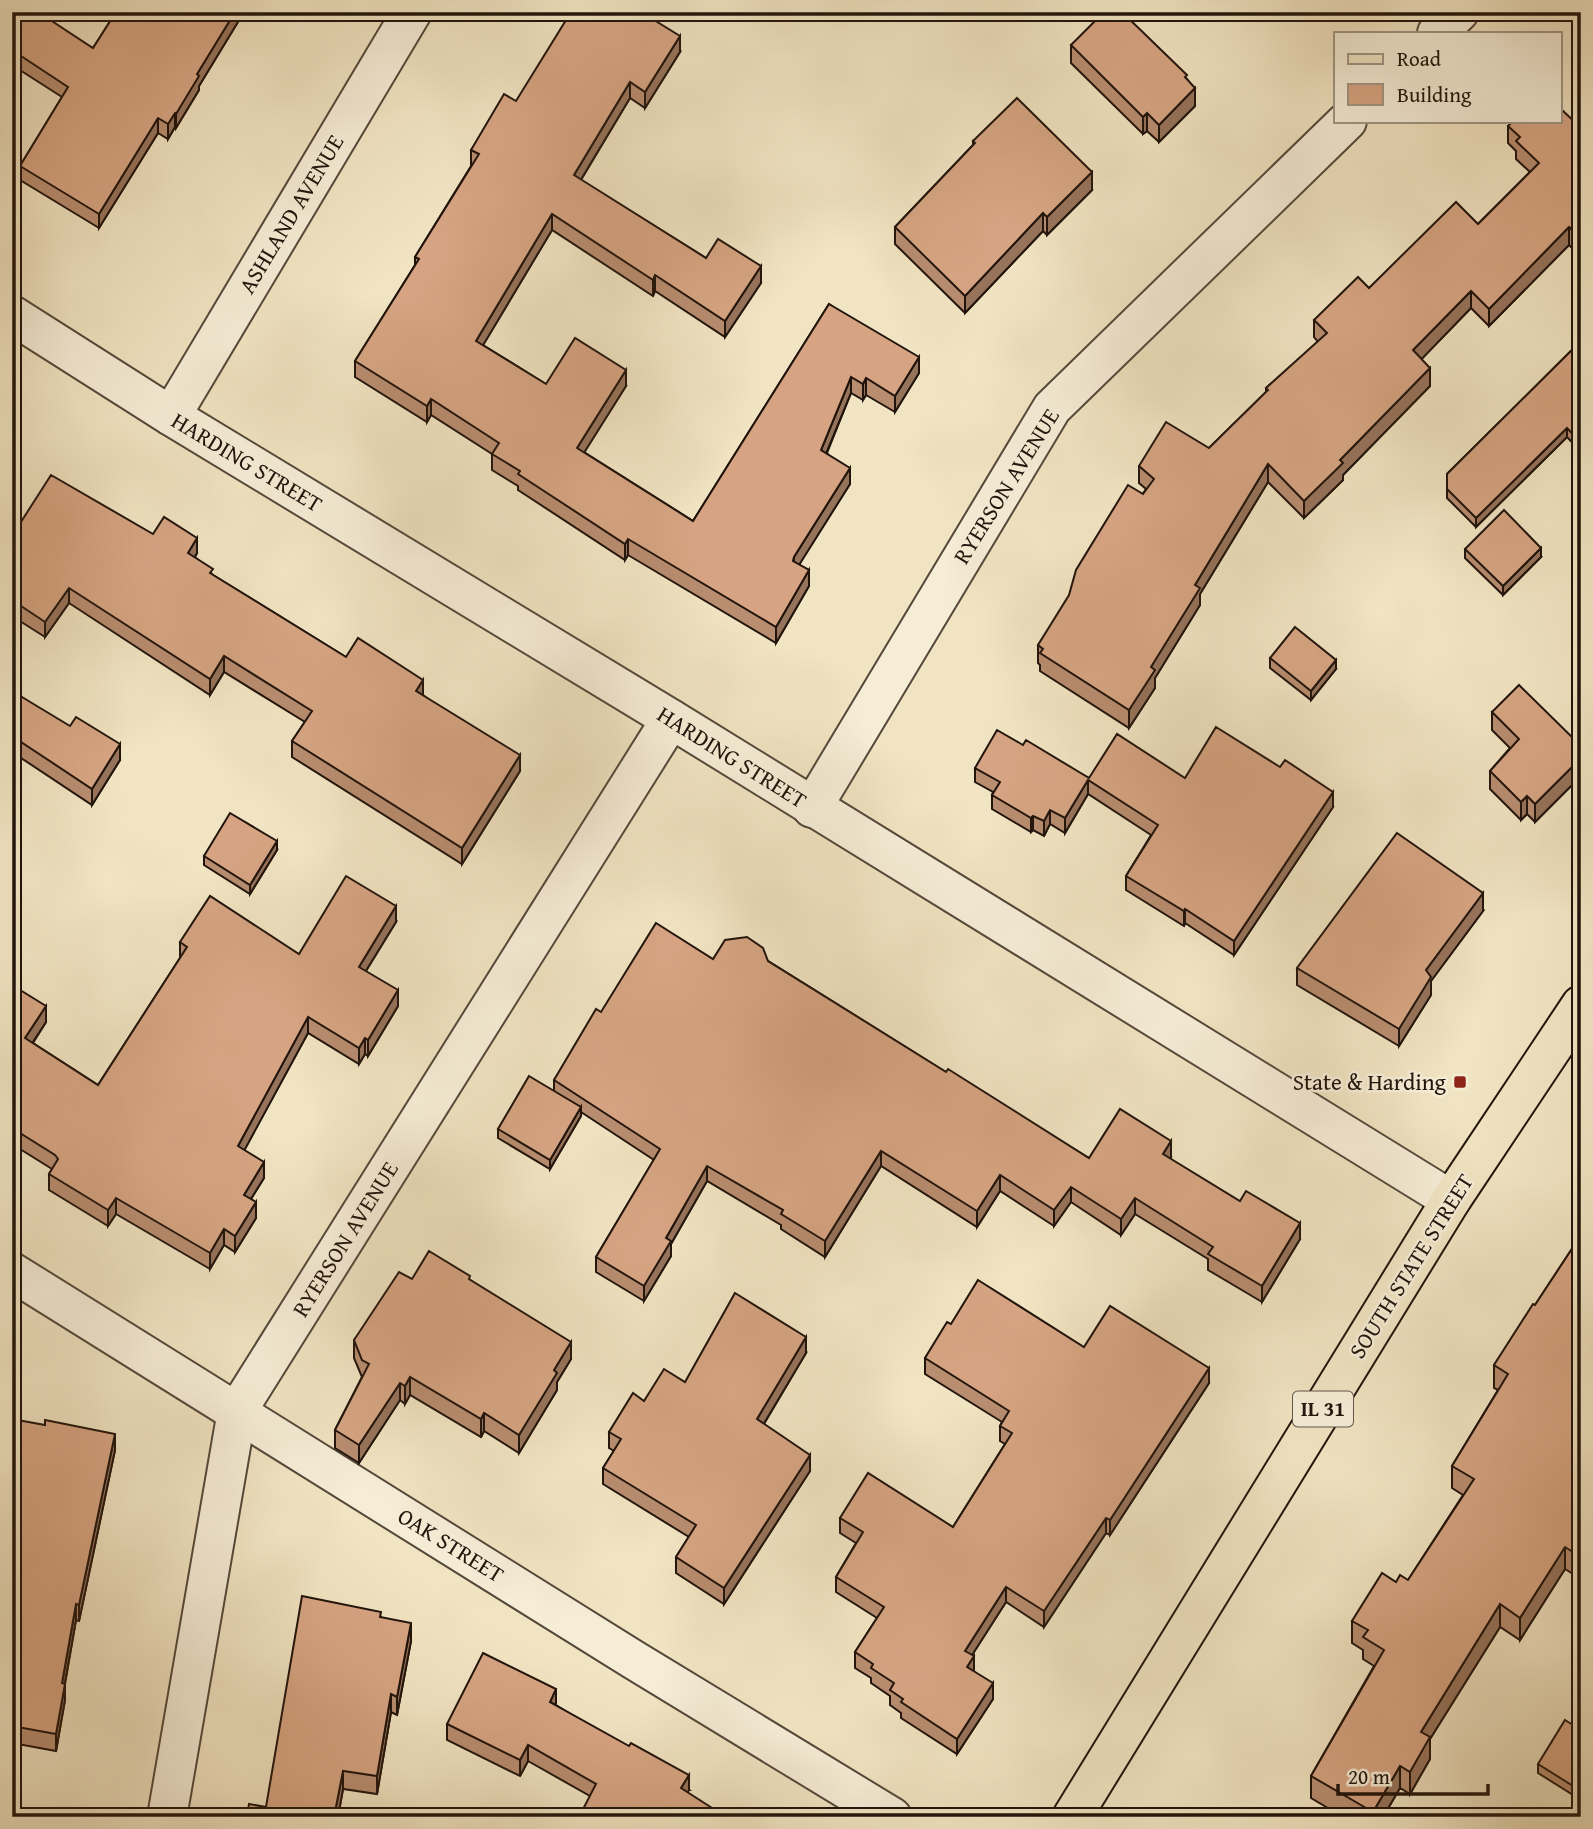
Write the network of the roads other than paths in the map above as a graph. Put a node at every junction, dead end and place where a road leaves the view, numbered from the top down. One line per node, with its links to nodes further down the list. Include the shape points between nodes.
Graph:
1 (412, 12): 6 (street, ASHLAND AVENUE)
2 (1459, 12): 3 (street)
3 (1438, 32)
4 (1346, 122): 8 (street, RYERSON AVENUE, via 1052,408)
5 (12, 314): 6 (street, HARDING STREET)
6 (171, 416): 7 (street, HARDING STREET)
7 (671, 719): 8 (street, HARDING STREET); 12 (street, RYERSON AVENUE)
8 (812, 807): 10 (street, HARDING STREET)
9 (1581, 1005): 10 (main road, SOUTH STATE STREET / IL 31)
10 (1451, 1199): 15 (main road, SOUTH STATE STREET / IL 31)
11 (12, 1272): 12 (street, OAK STREET)
12 (237, 1411): 13 (street, RYERSON AVENUE); 14 (street, OAK STREET)
13 (167, 1817)
14 (892, 1817)
15 (1072, 1817)

